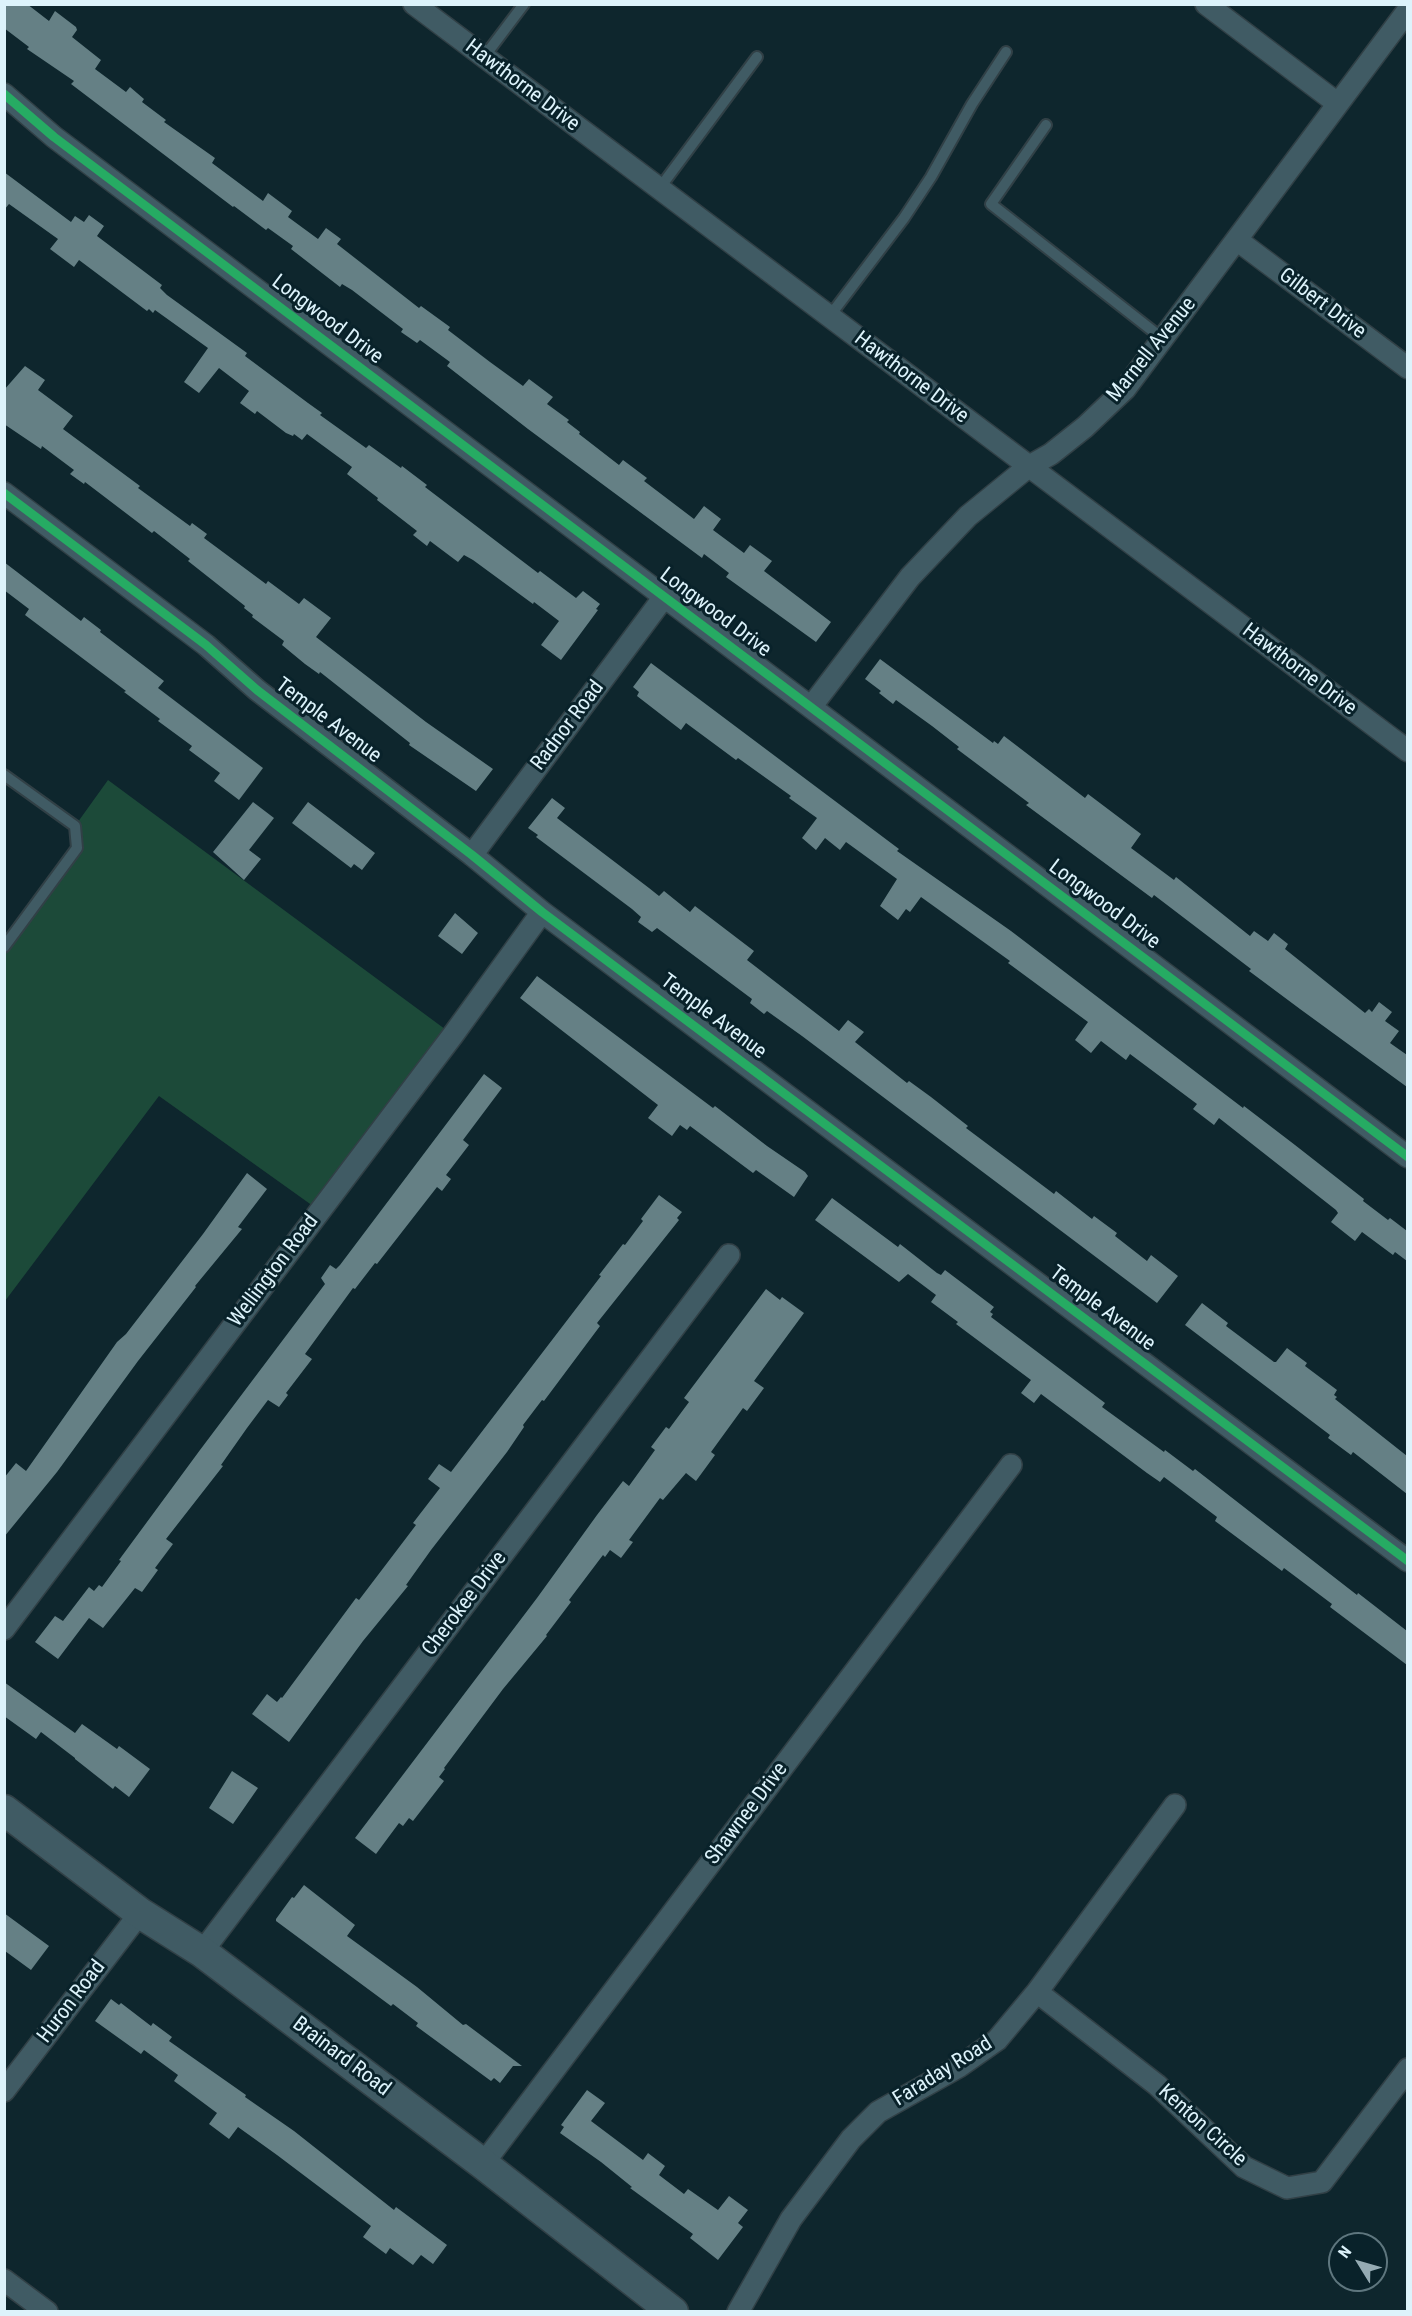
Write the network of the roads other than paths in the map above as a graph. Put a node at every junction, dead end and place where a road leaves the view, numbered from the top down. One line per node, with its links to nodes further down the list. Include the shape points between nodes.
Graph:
1 (414, 4): 6 (street, Hawthorne Drive)
2 (524, 4): 6 (lane)
3 (1206, 4): 9 (street)
4 (1407, 10): 9 (street, Marnell Avenue)
5 (1006, 52): 13 (lane, via 904,218)
6 (484, 57): 11 (street, Hawthorne Drive)
7 (757, 57): 11 (lane)
8 (4, 94): 18 (street, Longwood Drive, via 54,137)
9 (1337, 103): 12 (street, Marnell Avenue)
10 (1046, 125): 14 (lane, via 991,204)
11 (659, 189): 13 (street, Hawthorne Drive)
12 (1237, 240): 14 (street, Marnell Avenue); 15 (street, Gilbert Drive)
13 (829, 317): 16 (street, Hawthorne Drive)
14 (1162, 339): 16 (street, Marnell Avenue, via 1125,389 1086,427)
15 (1407, 368)
16 (1028, 467): 19 (street, Marnell Avenue, via 968,516 910,577); 20 (street, Hawthorne Drive)
17 (4, 493): 22 (street, Temple Avenue, via 206,645 257,690)
18 (664, 597): 19 (street, Longwood Drive); 22 (street, Radnor Road)
19 (812, 707): 25 (street, Longwood Drive)
20 (1407, 752)
21 (4, 776): 24 (lane, via 75,826 77,848)
22 (472, 855): 23 (street, Temple Avenue)
23 (542, 912): 28 (street, Temple Avenue); 29 (street, Wellington Road, via 446,1045)
24 (4, 947)
25 (1407, 1157)
26 (729, 1255): 33 (street, Cherokee Drive)
27 (1011, 1465): 37 (street, Shawnee Drive)
28 (1407, 1561)
29 (4, 1629)
30 (1175, 1805): 34 (street, Faraday Road)
31 (4, 1810): 32 (main road, Brainard Road)
32 (140, 1912): 33 (main road, Brainard Road); 36 (street, Huron Road)
33 (202, 1952): 37 (main road, Brainard Road)
34 (1037, 1992): 35 (street, Kenton Circle, via 1157,2085 1244,2167 1287,2188 1322,2182); 41 (street, Faraday Road, via 997,2040 960,2066 878,2112 851,2139 791,2219)
35 (1407, 2069)
36 (4, 2091)
37 (483, 2164): 40 (main road, Brainard Road)
38 (4, 2280): 39 (street)
39 (46, 2312)
40 (673, 2312)
41 (738, 2312)

